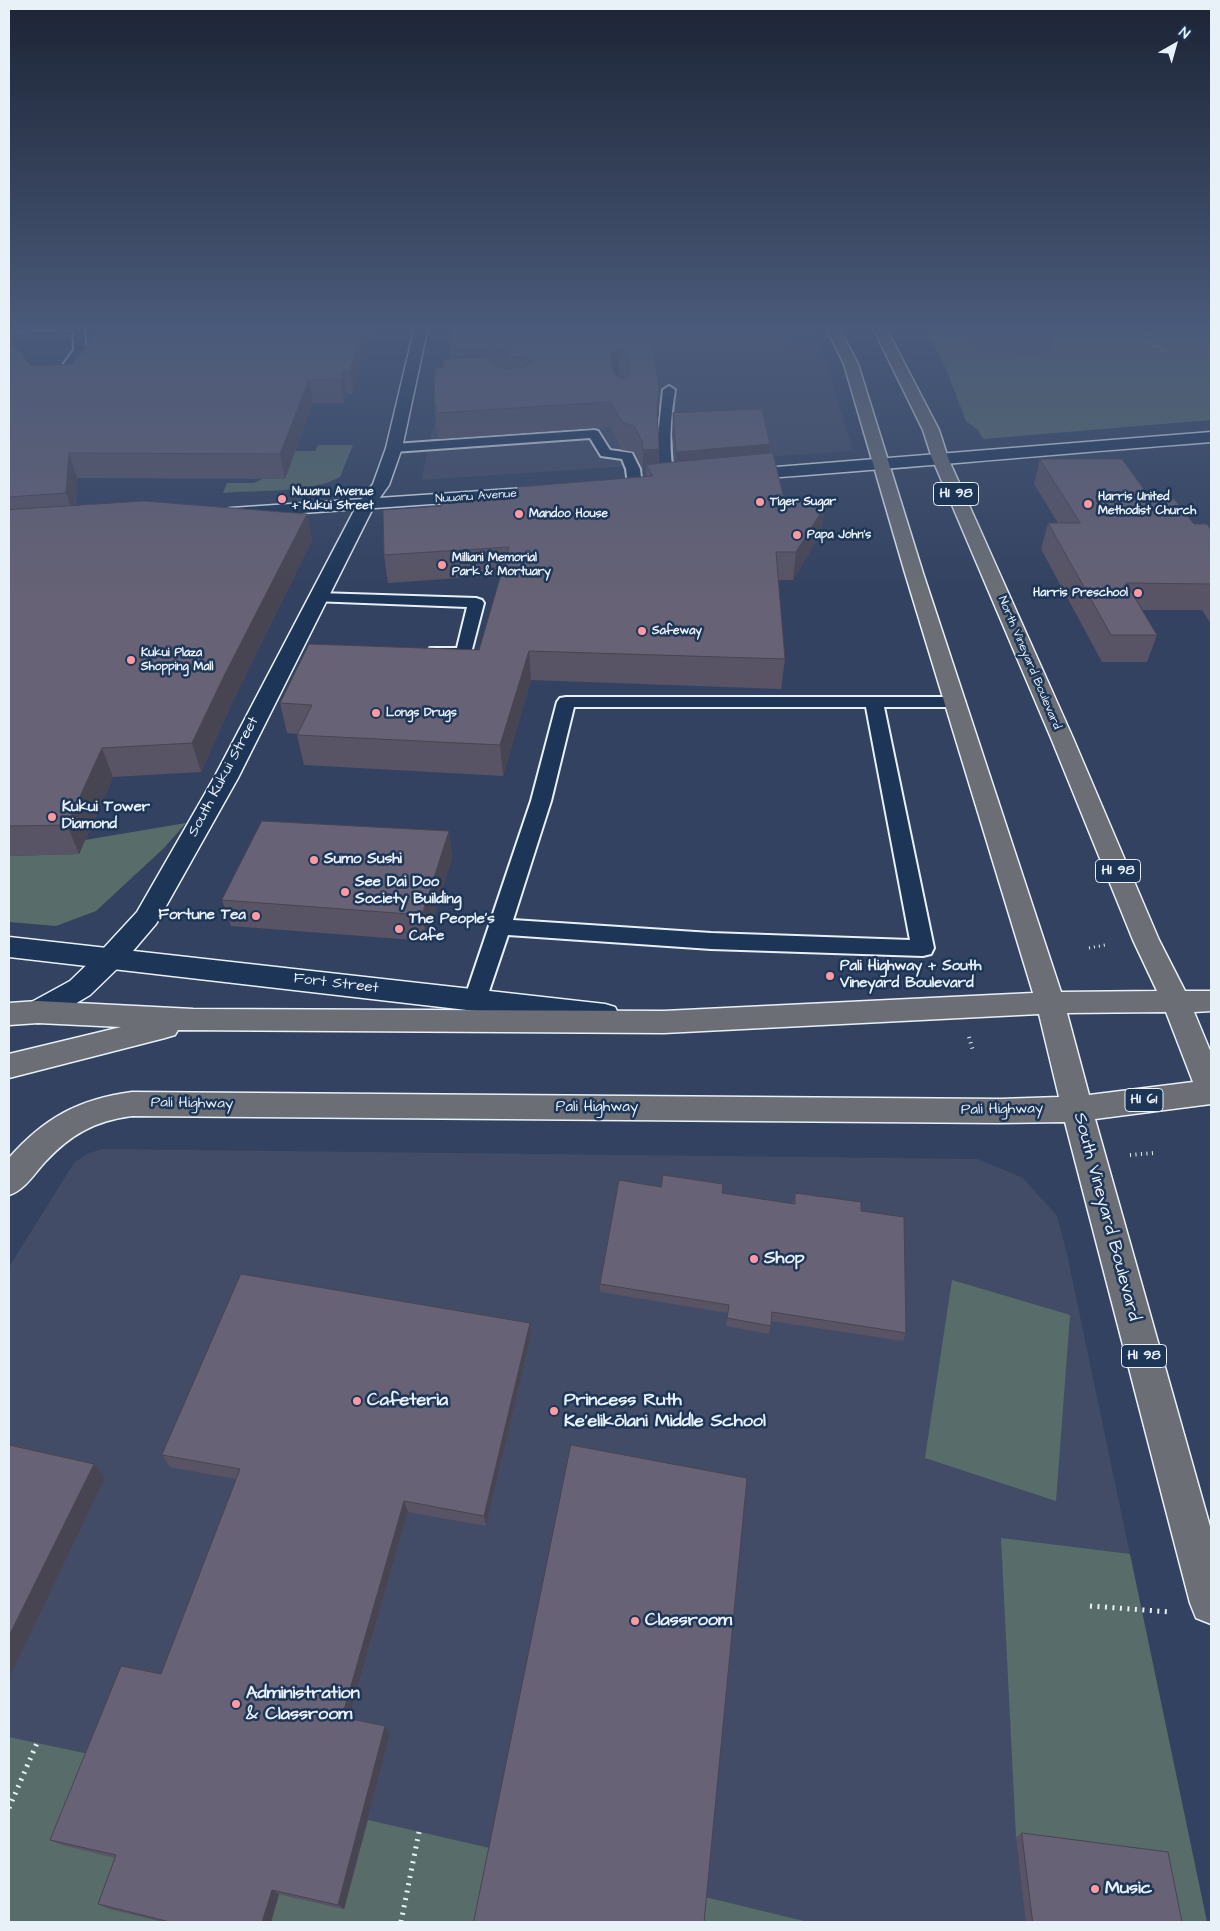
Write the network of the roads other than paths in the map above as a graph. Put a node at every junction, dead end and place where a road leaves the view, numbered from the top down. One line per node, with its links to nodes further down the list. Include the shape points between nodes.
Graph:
1 (401, 416): 6 (main road, South Kukui Street)
2 (666, 416): 10 (lane, via 664,467)
3 (867, 416): 8 (main road, HI 98)
4 (924, 416): 7 (main road, North Vineyard Boulevard / HI 98)
5 (1211, 437): 7 (main road)
6 (394, 448): 11 (lane, via 594,434 606,453 627,456); 14 (main road, South Kukui Street, via 381,485)
7 (940, 458): 8 (main road); 25 (main road, North Vineyard Boulevard / HI 98, via 1146,940)
8 (882, 465): 9 (main road); 19 (main road, HI 98)
9 (725, 476)
10 (674, 482): 11 (main road)
11 (635, 486): 12 (main road)
12 (616, 487)
13 (568, 490): 14 (main road, Nuuanu Avenue)
14 (366, 505): 15 (main road, Nuuanu Avenue); 16 (main road, South Kukui Street)
15 (211, 515)
16 (319, 598): 17 (lane, via 476,603 464,653); 22 (main road, South Kukui Street, via 300,649 147,918)
17 (416, 652)
18 (874, 702): 19 (lane); 20 (lane, via 566,702 541,801); 20 (lane, via 924,948 721,942)
19 (956, 702): 26 (main road, HI 98)
20 (499, 927): 23 (lane)
21 (9, 947): 22 (main road, Fort Street)
22 (111, 958): 23 (main road, Fort Street); 27 (main road, South Kukui Street, via 80,988)
23 (476, 1000): 30 (main road, Fort Street)
24 (1211, 1001): 25 (main road)
25 (1176, 1002): 26 (main road); 32 (main road, HI 98)
26 (1050, 1003): 30 (main road); 33 (main road, South Vineyard Boulevard / HI 98)
27 (38, 1012): 28 (main road); 29 (main road)
28 (9, 1014)
29 (193, 1020): 30 (main road); 31 (main road)
30 (664, 1022)
31 (9, 1066)
32 (1211, 1091): 33 (main road, Pali Highway / HI 61)
33 (1077, 1109): 34 (main road, Pali Highway, via 113,1105 93,1110 70,1123 36,1150); 35 (main road, South Vineyard Boulevard / HI 98)
34 (9, 1181)
35 (1211, 1603)

